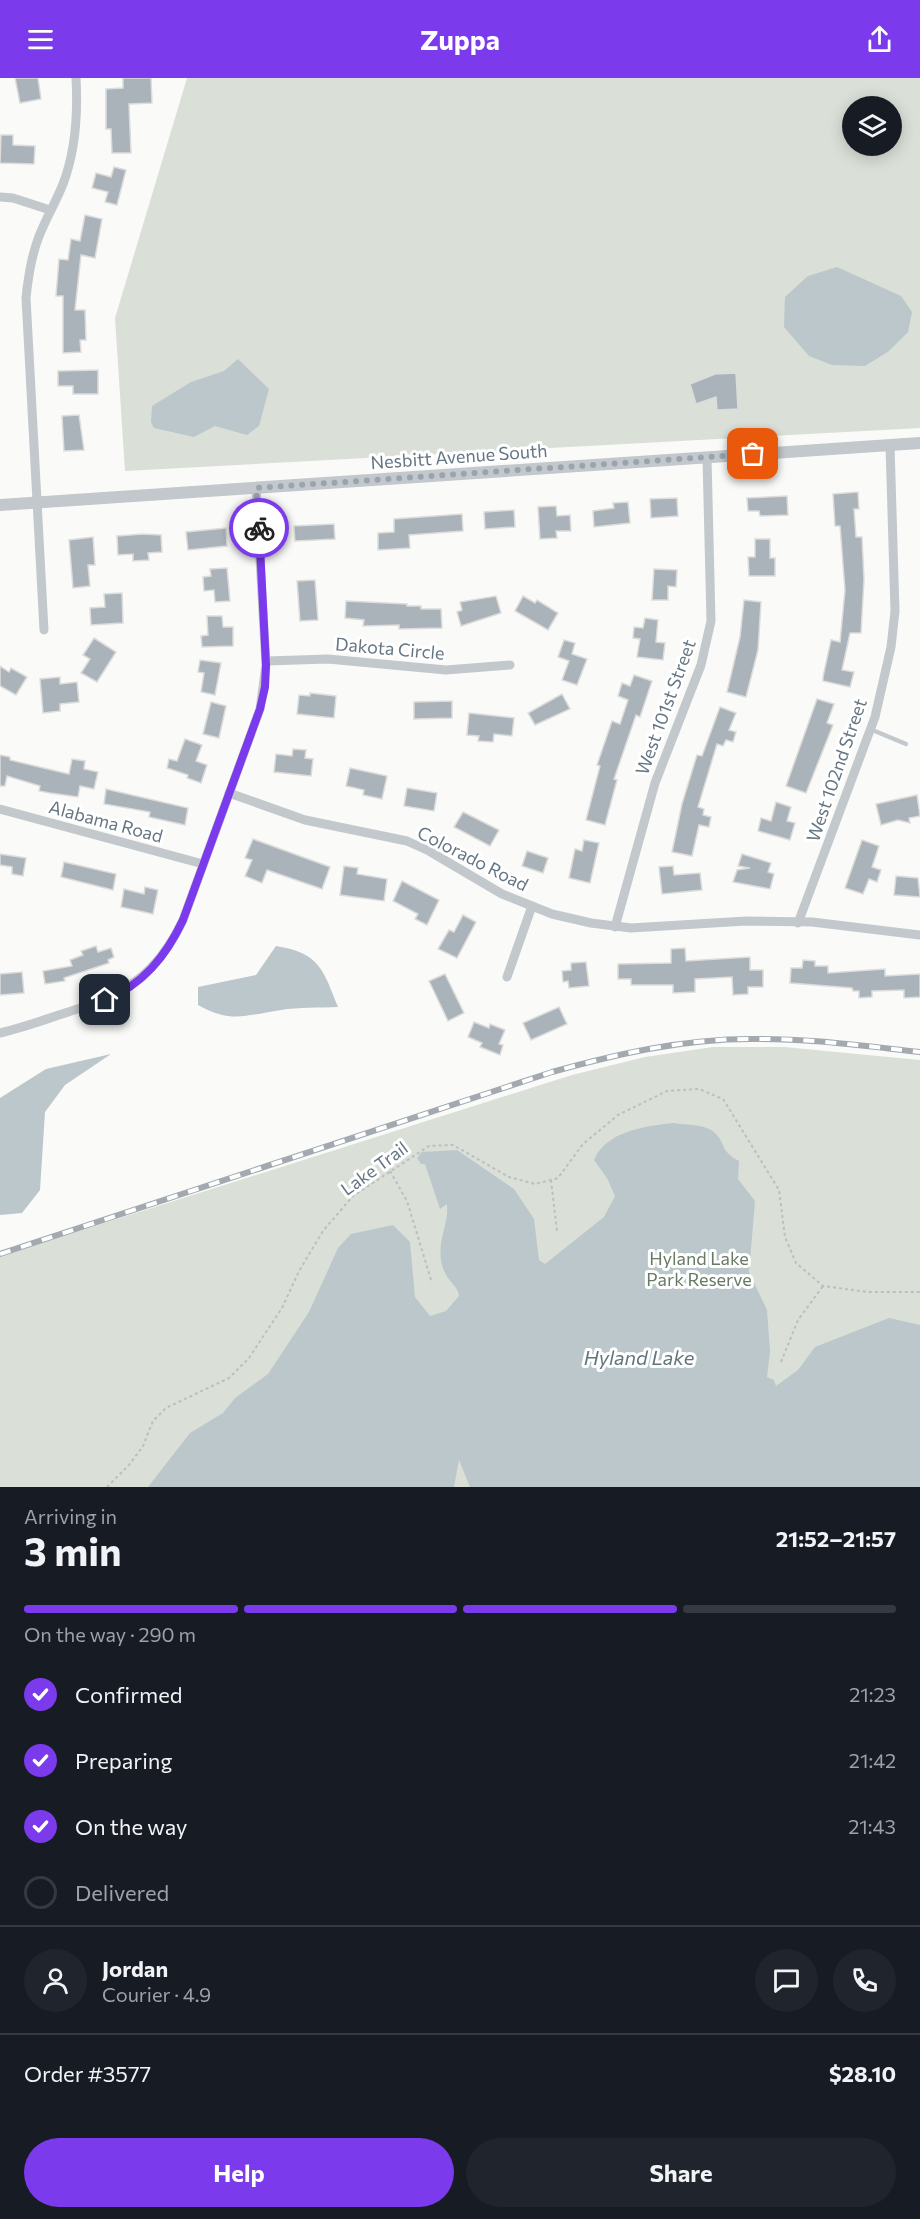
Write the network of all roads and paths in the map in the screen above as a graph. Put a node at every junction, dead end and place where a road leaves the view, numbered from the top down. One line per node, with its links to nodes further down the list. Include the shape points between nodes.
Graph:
1 (76, 78): 3 (street, via 77,124 72,154)
2 (0, 197): 3 (street)
3 (50, 210): 8 (street, via 30,268 26,298)
4 (920, 443): 5 (street, Nesbitt Avenue South)
5 (890, 445): 6 (street, Nesbitt Avenue South); 13 (street, West 102nd Street, via 895,611 891,646)
6 (707, 458): 7 (street, Nesbitt Avenue South); 20 (street, West 101st Street, via 711,621 701,665 655,783)
7 (256, 488): 8 (street, Nesbitt Avenue South); 11 (street)
8 (37, 502): 9 (street, Nesbitt Avenue South); 10 (street)
9 (0, 505)
10 (44, 630)
11 (266, 660): 12 (street, Dakota Circle, via 328,660 446,670); 15 (street, via 260,709)
12 (510, 665)
13 (870, 729): 14 (lane); 19 (street, West 102nd Street)
14 (906, 744)
15 (229, 793): 17 (street); 18 (street, Colorado Road, via 305,820 407,841)
16 (0, 809): 17 (street, Alabama Road)
17 (203, 864): 23 (street, via 172,943 138,981 117,995)
18 (531, 906): 20 (street, Colorado Road); 22 (street)
19 (798, 923): 20 (street, Colorado Road, via 746,921); 21 (street, Colorado Road, via 842,924)
20 (615, 927)
21 (920, 935)
22 (507, 978)
23 (0, 1033)
24 (390, 1171): 25 (path, Lake Trail, via 429,1146 453,1145 509,1177 535,1184); 27 (path, via 407,1201); 31 (path, Lake Trail, via 354,1196 323,1231 282,1308 249,1358 229,1378 166,1408 153,1421 143,1446 129,1465)
25 (551, 1180): 26 (path); 28 (path, via 558,1178 583,1144 618,1115 668,1091 699,1089 723,1100 738,1120 779,1190 785,1236 796,1263)
26 (557, 1231)
27 (432, 1283)
28 (823, 1286): 29 (path, via 868,1292); 30 (path, via 798,1320)
29 (920, 1292)
30 (781, 1362)
31 (107, 1487)

